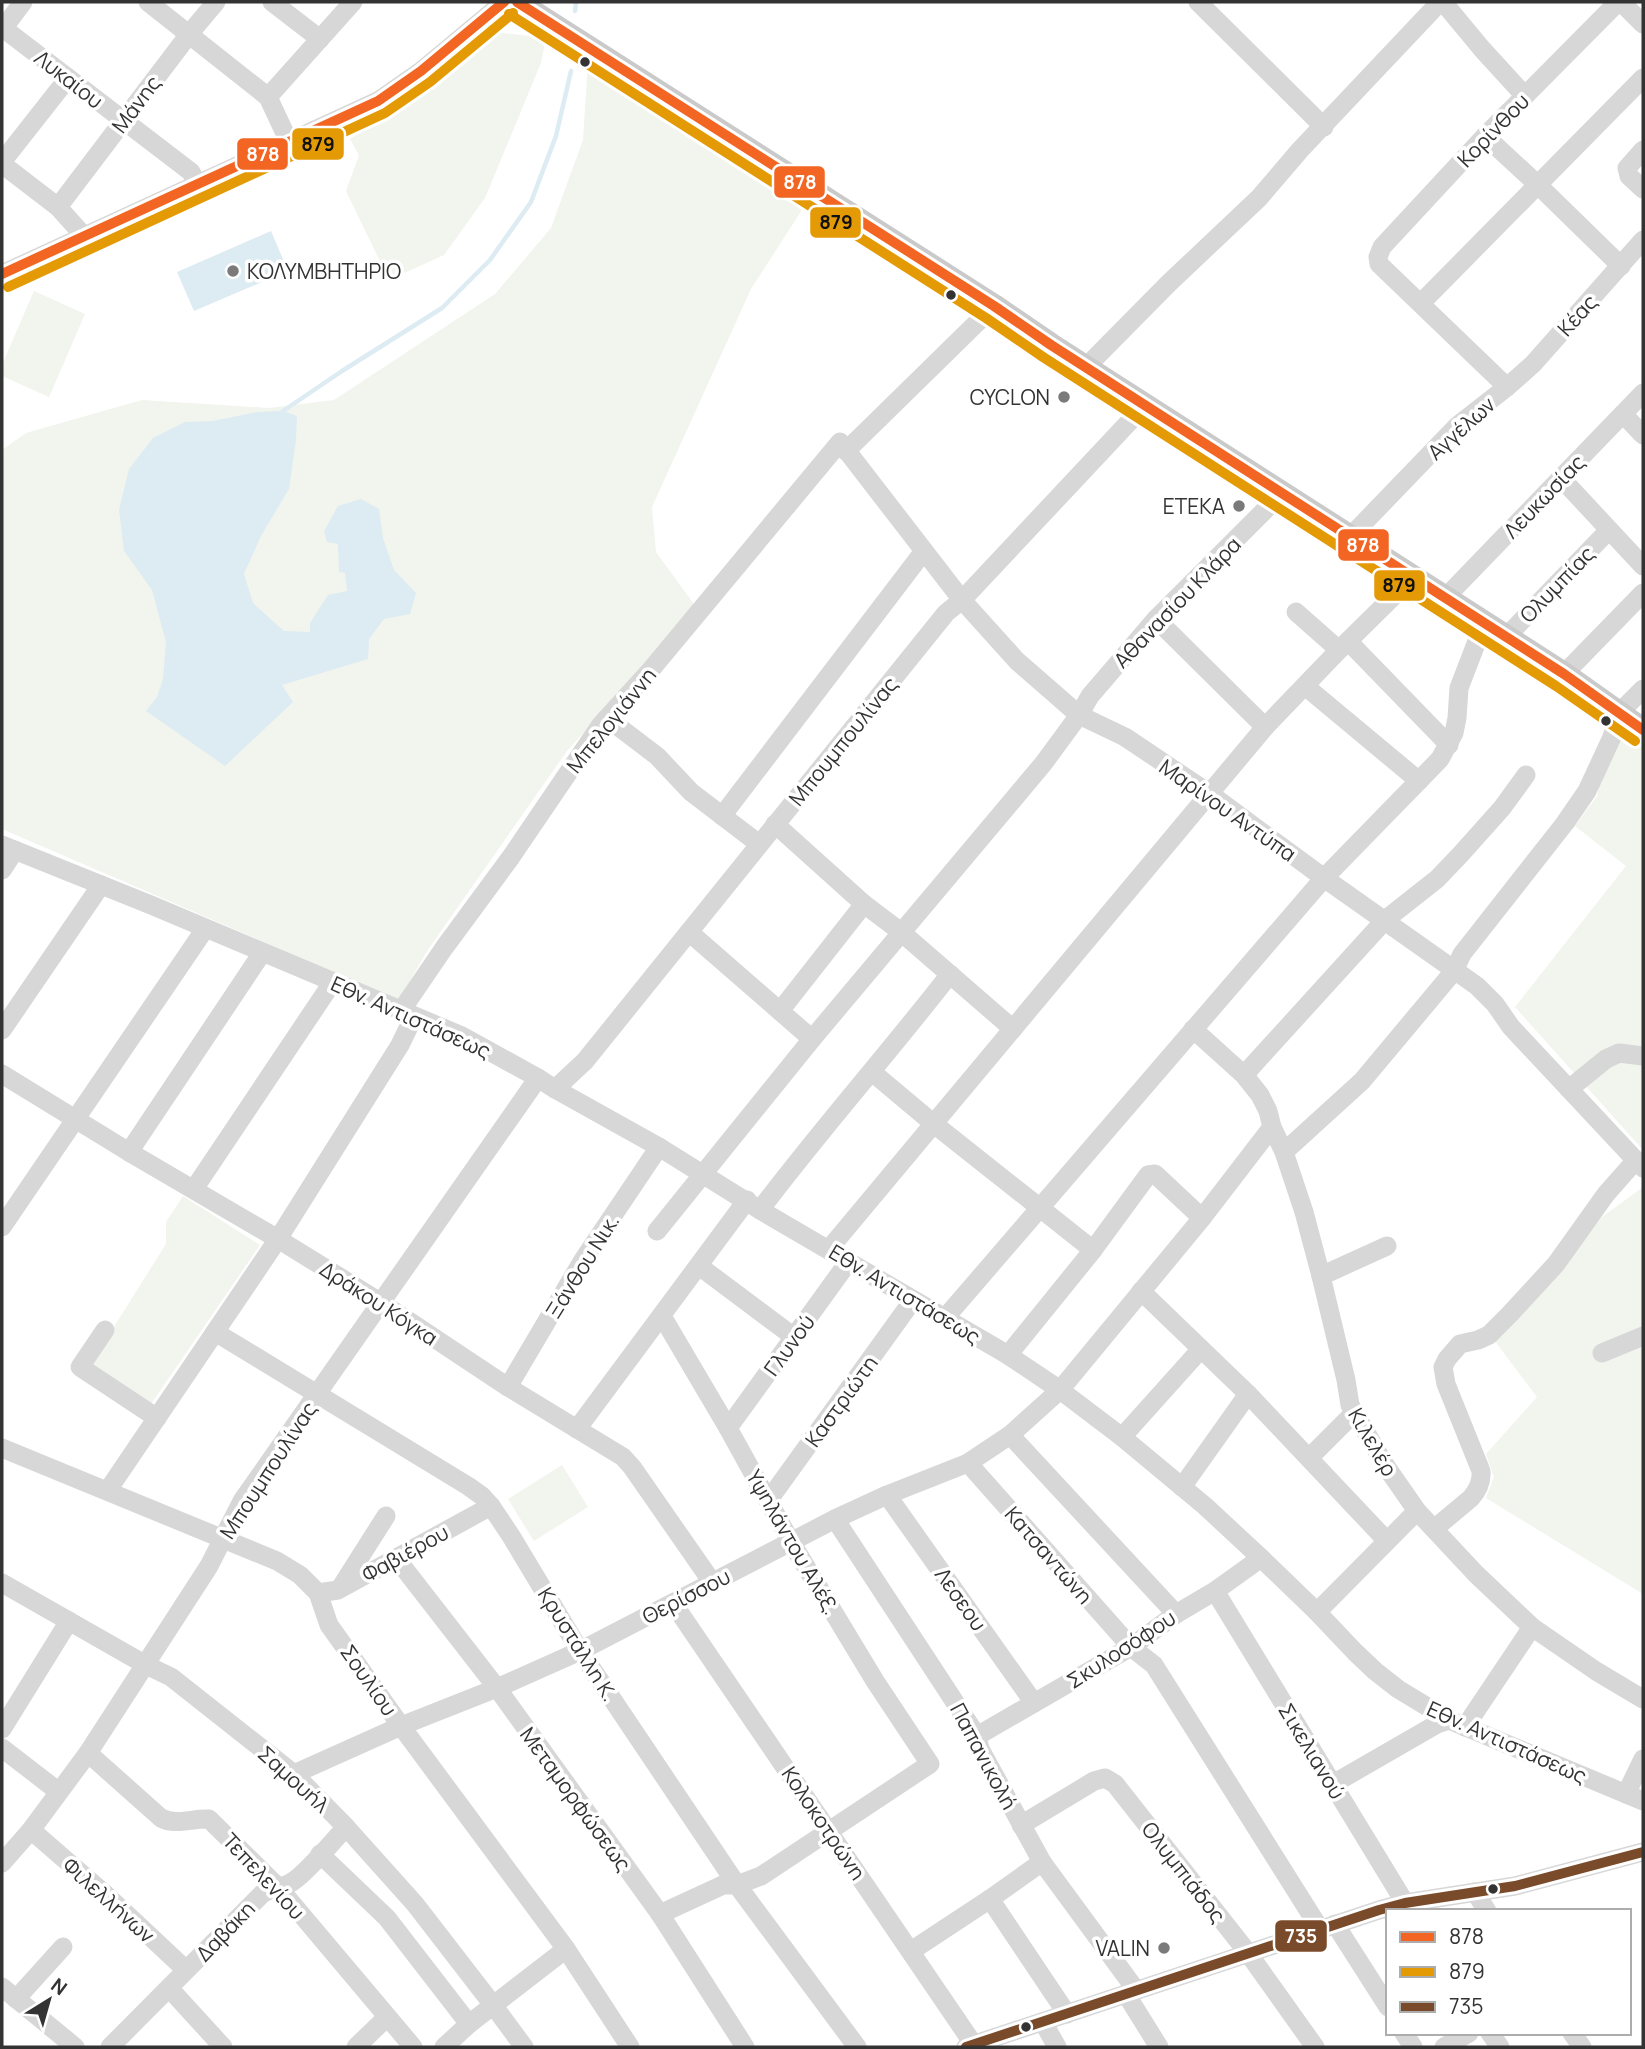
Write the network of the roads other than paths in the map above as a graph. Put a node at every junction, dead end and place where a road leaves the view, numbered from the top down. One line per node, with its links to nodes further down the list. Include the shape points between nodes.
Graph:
1 (23, 2): 12 (street)
2 (148, 2): 13 (street)
3 (216, 2): 13 (street, Μάνης)
4 (272, 2): 14 (street)
5 (354, 2): 14 (street)
6 (501, 2): 22 (street, via 378,102)
7 (517, 2): 35 (main road)
8 (1198, 2): 20 (street)
9 (1442, 2): 17 (street); 20 (street)
10 (1619, 2): 11 (street); 17 (street, Κορίνθου)
11 (1643, 24)
12 (3, 29): 15 (street, Λυκαίου)
13 (190, 33): 18 (street); 19 (street, Μάνης)
14 (320, 39): 18 (street)
15 (68, 78): 19 (street, Λυκαίου); 24 (street)
16 (1643, 78): 27 (street)
17 (1525, 96): 21 (street, Κορίνθου)
18 (268, 97): 22 (street)
19 (123, 121): 26 (street, Λυκαίου, via 191,172); 28 (street, Μάνης)
20 (1324, 127): 36 (street, via 1259,198)
21 (1485, 136): 27 (street); 31 (street, Κορίνθου, via 1382,247)
22 (289, 142): 26 (street)
23 (1643, 150): 25 (street, via 1627,167)
24 (2, 163): 28 (street)
25 (1636, 183)
26 (197, 184): 29 (street)
27 (1538, 185): 32 (street); 34 (street)
28 (58, 207): 29 (street)
29 (84, 236): 33 (street)
30 (1643, 240): 32 (street, Κέας)
31 (1379, 264): 34 (street, Αγγέλων)
32 (1620, 266): 37 (street, Κέας)
33 (2, 274)
34 (1420, 303): 37 (street, Αγγέλων)
35 (994, 306): 36 (main road); 42 (street, Μπελογιάννη)
36 (1086, 367): 39 (main road)
37 (1507, 387): 46 (street, Αγγέλων, via 1457,426)
38 (1643, 393): 40 (street, Λευκωσίας)
39 (1145, 405): 44 (main road); 52 (street, Μπουμπουλίνας)
40 (1623, 414): 41 (street); 43 (street, Λευκωσίας)
41 (1643, 435)
42 (843, 447): 47 (street, Μαρίνου Αντύπα); 63 (street, Μπελογιάννη)
43 (1561, 478): 45 (street); 51 (street, Λευκωσίας)
44 (1282, 493): 46 (main road); 54 (street, Αθανασίου Κλάρα)
45 (1609, 530): 48 (street); 56 (street, Ολυμπίας)
46 (1350, 537): 49 (main road)
47 (924, 551): 52 (street, Μαρίνου Αντύπα); 70 (street)
48 (1643, 566)
49 (1413, 578): 51 (main road); 57 (street)
50 (1643, 593): 58 (street)
51 (1445, 598): 55 (main road)
52 (962, 600): 62 (street, Μαρίνου Αντύπα, via 1017,661); 71 (street, Μπουμπουλίνας, via 946,613)
53 (1296, 612): 57 (street)
54 (1156, 620): 62 (street, Αθανασίου Κλάρα); 64 (street)
55 (1484, 623): 56 (main road); 66 (street, via 1459,688)
56 (1506, 637): 58 (main road)
57 (1343, 645): 59 (street); 66 (street)
58 (1564, 674): 61 (main road)
59 (1305, 685): 64 (street); 68 (street)
60 (1643, 689): 61 (street)
61 (1619, 713): 65 (main road); 83 (street, via 1587,791 1462,954)
62 (1079, 715): 69 (street, Μαρίνου Αντύπα, via 1125,737); 81 (street, Αθανασίου Κλάρα)
63 (607, 718): 70 (street, via 657,756); 87 (street, Μπελογιάννη)
64 (1265, 727): 69 (street)
65 (1643, 730)
66 (1449, 745): 68 (street)
67 (1526, 775): 78 (street, via 1437,879)
68 (1419, 781): 75 (street)
69 (1210, 794): 75 (street, Μαρίνου Αντύπα); 88 (street)
70 (722, 816): 72 (street)
71 (775, 824): 72 (street, Μπουμπουλίνας); 77 (street)
72 (759, 844): 80 (street, Μπουμπουλίνας)
73 (8, 847): 74 (street); 76 (street, Εθν. Αντιστάσεως)
74 (2, 870)
75 (1324, 878): 78 (street, Μαρίνου Αντύπα); 89 (street)
76 (101, 885): 79 (street, Εθν. Αντιστάσεως); 90 (street)
77 (864, 904): 81 (street); 86 (street)
78 (1385, 920): 83 (street, Μαρίνου Αντύπα); 95 (street)
79 (205, 929): 82 (street, Εθν. Αντιστάσεως); 99 (street)
80 (689, 932): 86 (street); 97 (street, Μπουμπουλίνας, via 585,1061)
81 (901, 932): 84 (street); 91 (street, Αθανασίου Κλάρα)
82 (262, 953): 85 (street, Εθν. Αντιστάσεως); 103 (street)
83 (1454, 971): 98 (street, Μαρίνου Αντύπα, via 1489,996 1511,1027); 104 (street, via 1362,1081)
84 (950, 974): 88 (street); 93 (street)
85 (332, 982): 87 (street, Εθν. Αντιστάσεως); 107 (street)
86 (780, 1011): 91 (street)
87 (407, 1014): 96 (street, Εθν. Αντιστάσεως, via 484,1047); 113 (street, Μπελογιάννη, via 400,1045)
88 (1013, 1029): 100 (street)
89 (1193, 1029): 95 (street, Κιλελέρ); 109 (street)
90 (2, 1030)
91 (812, 1039): 106 (street, Αθανασίου Κλάρα)
92 (1643, 1056): 98 (street, via 1619,1053)
93 (872, 1072): 100 (street); 108 (street, via 788,1173)
94 (2, 1074): 99 (street, Δράκου Κόγκα)
95 (1244, 1075): 101 (street, Κιλελέρ, via 1260,1095)
96 (538, 1078): 97 (street, Εθν. Αντιστάσεως); 122 (street, Μπουμπουλίνας)
97 (555, 1089): 102 (street, Εθν. Αντιστάσεως)
98 (1569, 1089): 105 (street, Μαρίνου Αντύπα)
99 (74, 1119): 103 (street, Δράκου Κόγκα); 111 (street)
100 (933, 1124): 109 (street); 115 (street)
101 (1272, 1127): 104 (street, Κιλελέρ); 110 (street, Θερίσσου)
102 (659, 1147): 106 (street, Εθν. Αντιστάσεως); 132 (street, Ξάνθου Νικ., via 583,1260)
103 (129, 1152): 107 (street, Δράκου Κόγκα)
104 (1284, 1152): 119 (street, Κιλελέρ)
105 (1640, 1164): 153 (street, via 1606,1194 1556,1264 1509,1315 1489,1335 1460,1344 1447,1359 1443,1367 1446,1384 1482,1477 1471,1498)
106 (702, 1173): 108 (street, Εθν. Αντιστάσεως); 112 (street, Αθανασίου Κλάρα)
107 (194, 1189): 113 (street, Δράκου Κόγκα)
108 (753, 1205): 115 (street, Εθν. Αντιστάσεως); 118 (street)
109 (1039, 1208): 116 (street); 124 (street)
110 (1202, 1219): 116 (street, via 1148,1175); 120 (street, Θερίσσου)
111 (2, 1227)
112 (657, 1231)
113 (278, 1238): 122 (street, Δράκου Κόγκα); 126 (street, Μπελογιάννη)
114 (1387, 1246): 119 (street)
115 (829, 1249): 117 (street, Εθν. Αντιστάσεως)
116 (1093, 1250): 131 (street)
117 (849, 1261): 121 (street, Εθν. Αντιστάσεως); 128 (street, Γλυνού)
118 (699, 1266): 123 (street); 128 (street)
119 (1321, 1276): 136 (street, Κιλελέρ)
120 (1140, 1291): 129 (street); 133 (street, Θερίσσου)
121 (913, 1300): 124 (street, Εθν. Αντιστάσεως); 148 (street, Καστριώτη)
122 (380, 1302): 132 (street, Δράκου Κόγκα); 134 (street, Μπουμπουλίνας)
123 (662, 1316): 138 (street, Υψηλάντου Αλέξ.); 139 (street)
124 (945, 1318): 131 (street, Εθν. Αντιστάσεως)
125 (105, 1330): 137 (street, via 80,1367)
126 (215, 1332): 134 (street, Κρυστάλλη Κ.); 137 (street, Μπελογιάννη)
127 (1643, 1336): 130 (street)
128 (794, 1337): 138 (street, Γλυνού)
129 (1202, 1349): 135 (street); 141 (street)
130 (1602, 1353)
131 (1008, 1355): 133 (street, Εθν. Αντιστάσεως)
132 (508, 1387): 139 (street, Δράκου Κόγκα)
133 (1060, 1390): 140 (street, Θερίσσου); 141 (street, Εθν. Αντιστάσεως)
134 (318, 1394): 149 (street, Κρυστάλλη Κ., via 468,1486); 154 (street, Μπουμπουλίνας, via 242,1501)
135 (1248, 1394): 143 (street); 145 (street)
136 (1355, 1412): 143 (street); 150 (street, Κιλελέρ)
137 (157, 1418): 146 (street, Μπελογιάννη)
138 (727, 1428): 148 (street, Υψηλάντου Αλέξ.)
139 (578, 1429): 159 (street, Δράκου Κόγκα, via 632,1467)
140 (1010, 1435): 144 (street, Θερίσσου); 166 (street)
141 (1122, 1437): 145 (street, Εθν. Αντιστάσεως)
142 (2, 1448): 146 (street, Σουλίου)
143 (1309, 1458): 155 (street)
144 (968, 1463): 147 (street, Θερίσσου); 169 (street, Κατσαντώνη)
145 (1182, 1487): 158 (street, Εθν. Αντιστάσεως)
146 (108, 1490): 154 (street, Σουλίου)
147 (887, 1495): 152 (street, Θερίσσου); 174 (street, Λεσεου)
148 (768, 1501): 156 (street, Υψηλάντου Αλέξ.)
149 (491, 1506): 157 (street, Φαβιέρου); 170 (street, Κρυστάλλη Κ.)
150 (1417, 1511): 153 (street, Κιλελέρ); 155 (street)
151 (386, 1516): 161 (street)
152 (835, 1519): 156 (street, Θερίσσου); 179 (street, Παπανικολή)
153 (1434, 1529): 168 (street, Κιλελέρ)
154 (222, 1538): 163 (street, Σουλίου, via 289,1568); 171 (street, Μπουμπουλίνας)
155 (1387, 1541): 165 (street)
156 (791, 1542): 159 (street, Θερίσσου); 190 (street, Υψηλάντου Αλέξ., via 930,1764)
157 (396, 1558): 161 (street, Φαβιέρου); 172 (street, Μεταμορφώσεως)
158 (1261, 1558): 162 (street, Σκυλοσόφου); 165 (street, Εθν. Αντιστάσεως)
159 (712, 1582): 164 (street, Θερίσσου)
160 (2, 1583): 167 (street, Σαμουήλ)
161 (338, 1590): 163 (street, Φαβιέρου)
162 (1215, 1591): 166 (street, Σκυλοσόφου); 184 (street, Σικελιανού)
163 (317, 1593): 177 (street, Σουλίου, via 330,1625)
164 (673, 1603): 170 (street, Θερίσσου); 190 (street, Κολοκοτρώνη)
165 (1317, 1612): 176 (street, Εθν. Αντιστάσεως, via 1375,1671)
166 (1176, 1614): 169 (street, Σκυλοσόφου)
167 (69, 1621): 171 (street, Σαμουήλ); 175 (street)
168 (1532, 1628): 173 (street, Κιλελέρ); 176 (street)
169 (1130, 1647): 174 (street, Σκυλοσόφου); 204 (street, Κατσαντώνη, via 1154,1665)
170 (580, 1651): 172 (street, Θερίσσου); 196 (street, Κρυστάλλη Κ.)
171 (146, 1665): 181 (street, Μπουμπουλίνας); 183 (street, Σαμουήλ, via 171,1677)
172 (497, 1688): 177 (street, Θερίσσου); 203 (street, Μεταμορφώσεως)
173 (1643, 1699)
174 (1034, 1703): 179 (street, Σκυλοσόφου)
175 (8, 1704): 178 (street)
176 (1457, 1724): 184 (street, via 1437,1724); 186 (street, Εθν. Αντιστάσεως)
177 (401, 1726): 183 (street, Θερίσσου); 206 (street, Σουλίου)
178 (2, 1729)
179 (977, 1736): 187 (street, Παπανικολή)
180 (2, 1748): 185 (street)
181 (88, 1752): 185 (street, Μπουμπουλίνας); 197 (street, Τεπελενίου, via 169,1823 209,1819)
182 (1643, 1759): 186 (street)
183 (294, 1774): 188 (street, Σαμουήλ)
184 (1332, 1784): 200 (street, Σικελιανού)
185 (59, 1792): 189 (street, Μπουμπουλίνας)
186 (1634, 1797)
187 (1021, 1825): 194 (street, Παπανικολή); 208 (street, Ολυμπιάδος, via 1105,1778 1115,1784)
188 (346, 1827): 192 (street, Δαβάκη); 214 (street, Σαμουήλ, via 415,1904)
189 (31, 1830): 195 (street, Μπουμπουλίνας); 209 (street, Φιλελλήνων)
190 (830, 1832): 196 (street, via 761,1876); 207 (street, Κολοκοτρώνη)
191 (1643, 1836): 193 (street)
192 (320, 1854): 197 (street, Δαβάκη, via 295,1881); 218 (street, via 387,1918)
193 (1634, 1855): 198 (street)
194 (1042, 1862): 199 (street); 211 (street, Παπανικολή)
195 (2, 1863)
196 (737, 1885): 203 (street, via 723,1885); 230 (street, Κρυστάλλη Κ.)
197 (279, 1888): 209 (street, Δαβάκη, via 262,1894); 216 (street, Τεπελενίου)
198 (1475, 1892): 200 (street); 201 (street)
199 (990, 1899): 207 (street); 215 (street)
200 (1407, 1907)
201 (1486, 1909)
202 (1386, 1912): 204 (street)
203 (660, 1914): 229 (street, Μεταμορφώσεως)
204 (1328, 1926): 208 (street); 213 (street)
205 (63, 1947): 212 (street)
206 (566, 1949): 214 (street); 228 (street, Σουλίου)
207 (911, 1951): 220 (street, Κολοκοτρώνη)
208 (1248, 1953): 211 (street); 233 (street, Ολυμπιάδος)
209 (186, 1970): 210 (street, Δαβάκη)
210 (169, 1988): 222 (street, Δαβάκη); 223 (street)
211 (1131, 1992): 215 (street); 232 (street, Παπανικολή)
212 (9, 1993): 221 (street)
213 (1386, 2004)
214 (493, 2005): 218 (street); 227 (street, Σαμουήλ)
215 (1066, 2014): 217 (street)
216 (387, 2017): 224 (street); 225 (street, Τεπελενίου)
217 (1043, 2022): 220 (street); 231 (street)
218 (469, 2024): 226 (street)
219 (1465, 2035): 234 (street)
220 (970, 2046)
221 (75, 2047)
222 (110, 2047)
223 (223, 2047)
224 (356, 2047)
225 (413, 2047)
226 (444, 2047)
227 (524, 2047)
228 (630, 2047)
229 (745, 2047)
230 (857, 2047)
231 (1057, 2047)
232 (1159, 2047)
233 (1315, 2047)
234 (1444, 2047)

